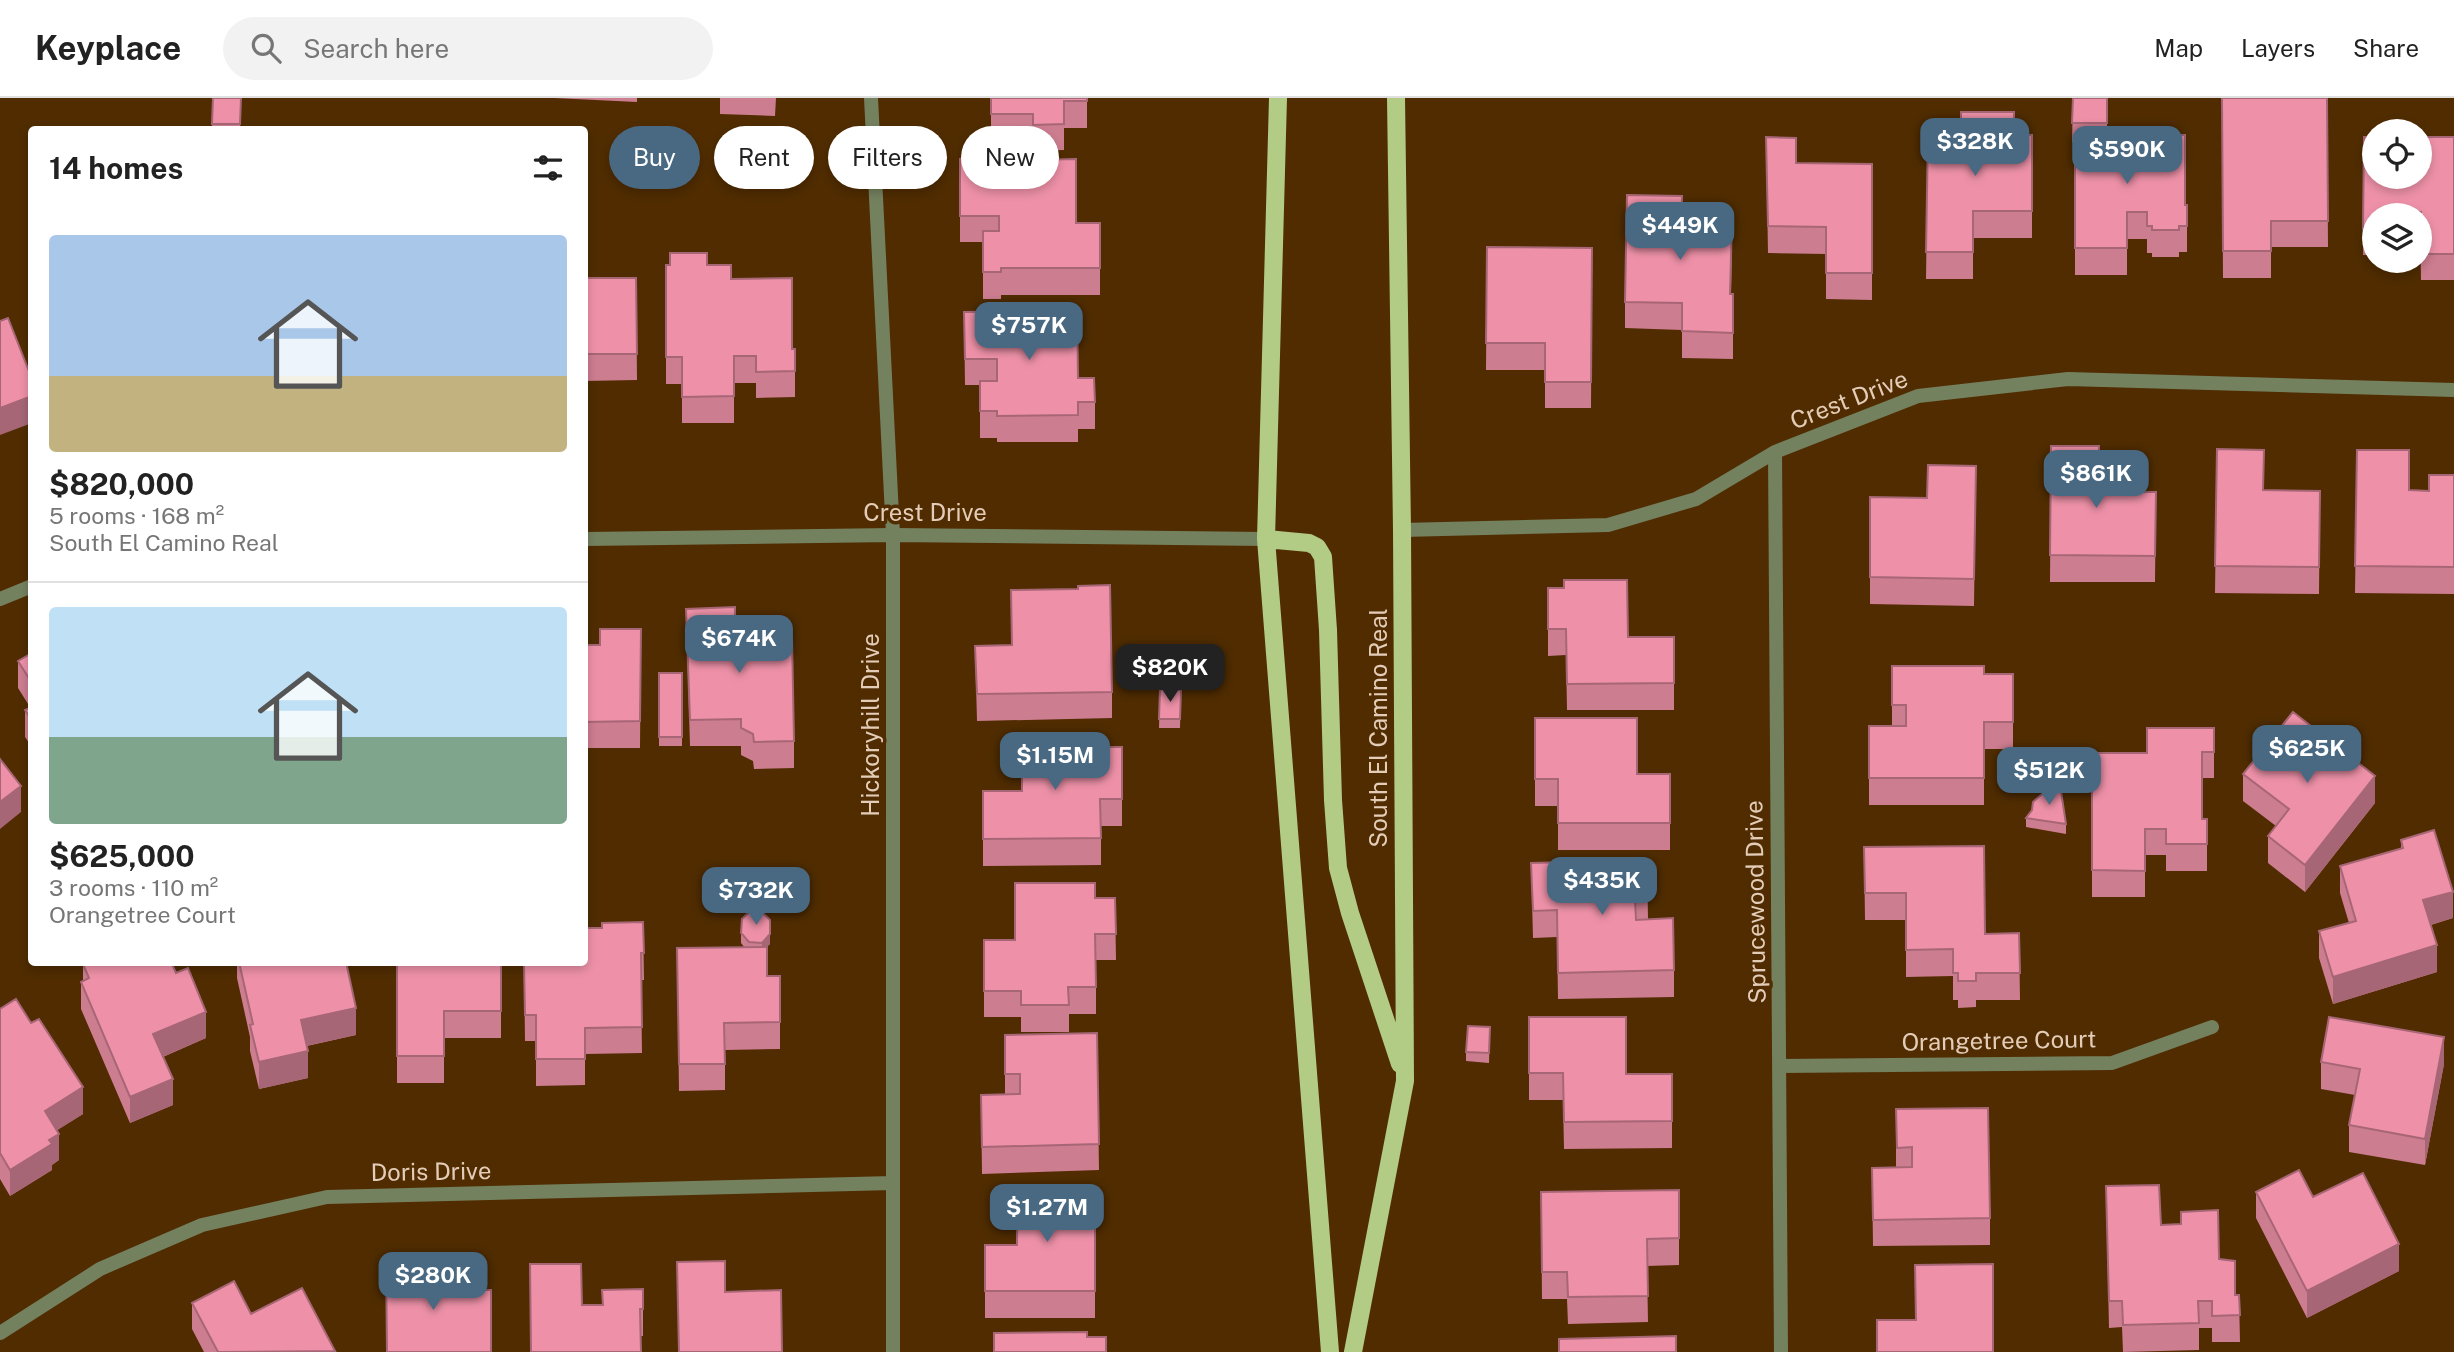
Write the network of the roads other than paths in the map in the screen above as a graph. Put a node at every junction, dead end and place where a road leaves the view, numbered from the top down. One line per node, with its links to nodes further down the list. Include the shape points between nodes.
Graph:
1 (871, 98): 7 (street, Hickoryhill Drive)
2 (1278, 98): 9 (main road)
3 (1396, 98): 6 (main road, South El Camino Real)
4 (2454, 390): 5 (street, Crest Drive, via 2067,379 1919,396)
5 (1775, 452): 6 (street, Crest Drive, via 1696,499 1608,525); 13 (street, Sprucewood Drive)
6 (1402, 530): 14 (main road, South El Camino Real)
7 (893, 536): 8 (street, Crest Drive); 9 (street, Crest Drive); 15 (street, Hickoryhill Drive)
8 (588, 539)
9 (1266, 539): 14 (main road, via 1309,543 1323,557 1338,869); 18 (main road)
10 (28, 588): 11 (street)
11 (0, 598)
12 (2212, 1027): 13 (street, Orangetree Court, via 2112,1063)
13 (1780, 1066): 20 (street, Sprucewood Drive)
14 (1405, 1081): 19 (main road, South El Camino Real)
15 (893, 1183): 16 (street, Doris Drive, via 327,1197 201,1225 100,1269); 17 (street, Hickoryhill Drive)
16 (0, 1333)
17 (893, 1352)
18 (1330, 1352)
19 (1353, 1352)
20 (1781, 1352)

